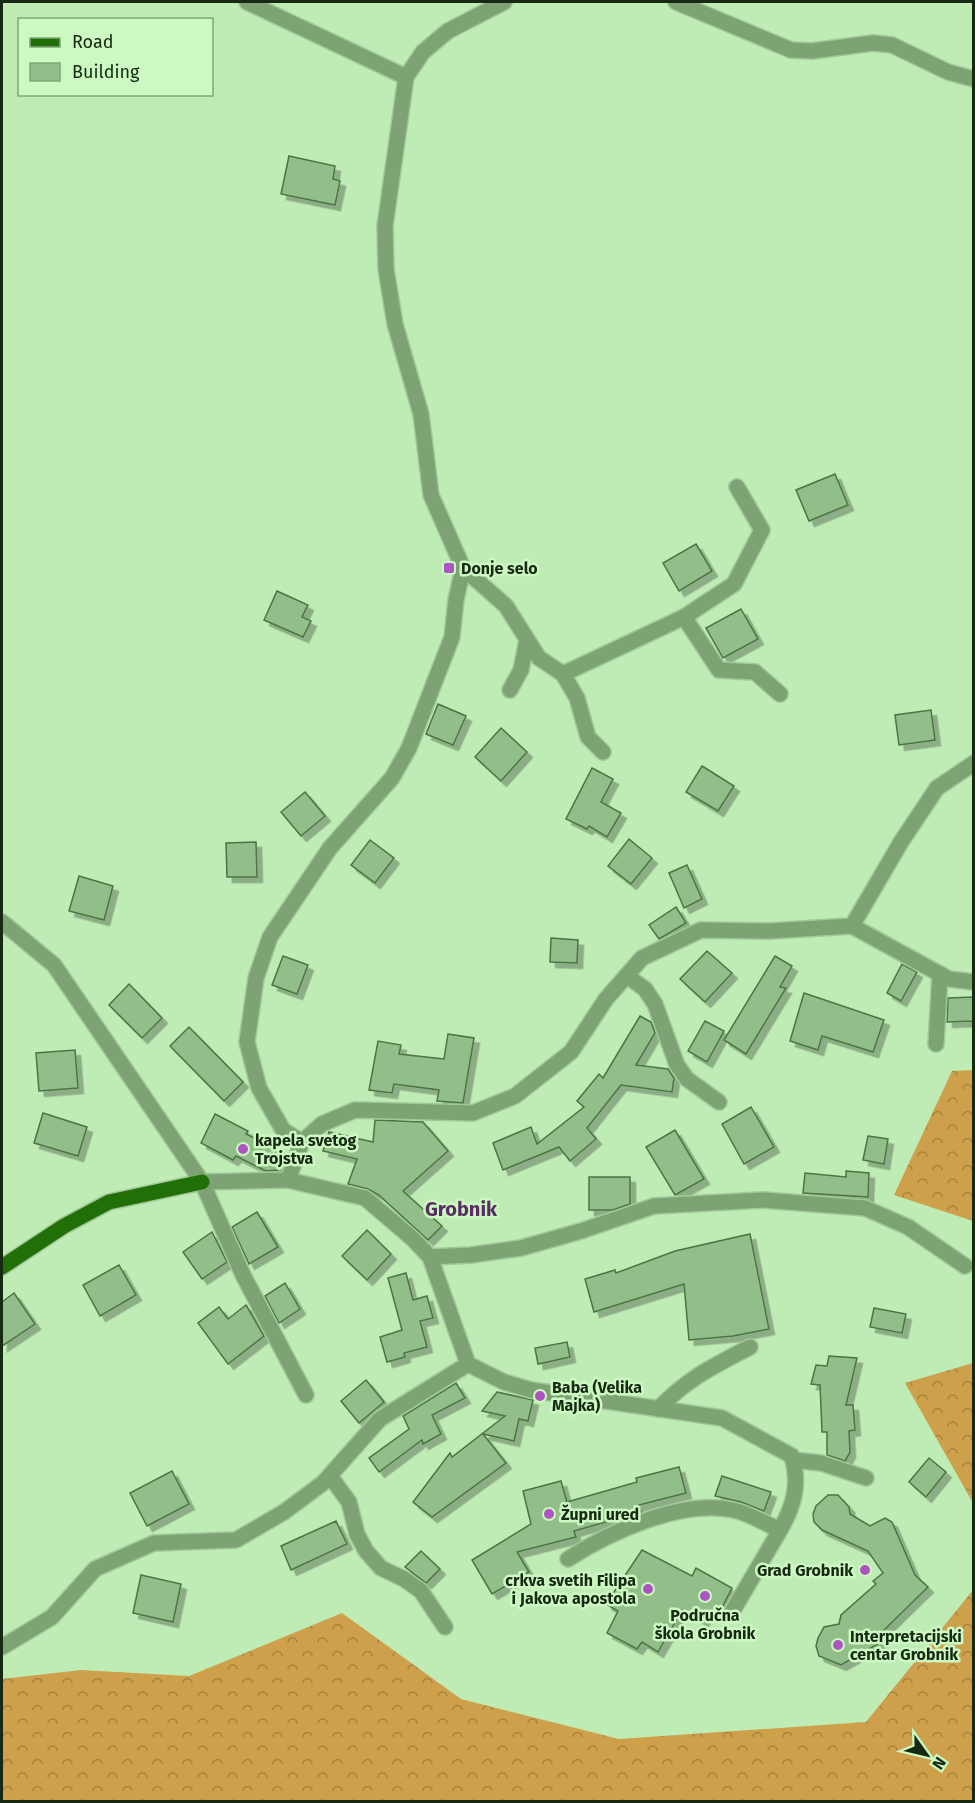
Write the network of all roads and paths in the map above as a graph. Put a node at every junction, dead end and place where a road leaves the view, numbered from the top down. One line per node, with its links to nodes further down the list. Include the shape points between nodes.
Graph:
1 (247, 2): 4 (street)
2 (504, 2): 4 (street, via 448,31 423,52)
3 (676, 2): 5 (street, via 791,50 892,45 948,72)
4 (406, 77): 7 (street, via 385,226 386,269 395,324 421,414 431,495)
5 (974, 79)
6 (736, 487): 8 (street, via 762,530 734,584)
7 (463, 568): 9 (street, via 506,606); 22 (street, via 452,638 409,748 392,778 330,848 270,937 256,978 247,1042 259,1088 283,1130)
8 (684, 617): 10 (street); 12 (street, via 719,670 755,672)
9 (527, 640): 10 (street, via 539,658); 11 (street, via 521,670)
10 (564, 674): 13 (street, via 577,698 588,737)
11 (510, 690)
12 (780, 694)
13 (603, 752)
14 (974, 763): 16 (street, via 937,788)
15 (2, 922): 24 (street, via 54,965)
16 (852, 926): 17 (street); 18 (street, via 701,930 642,958)
17 (940, 974): 19 (street, via 948,979); 20 (street)
18 (627, 976): 21 (street, via 645,989 656,1004 677,1065 687,1079); 22 (street, via 606,999 571,1052 516,1096 473,1113 355,1110 322,1124)
19 (974, 982)
20 (936, 1044)
21 (719, 1102)
22 (302, 1142): 23 (street)
23 (288, 1180): 24 (street); 25 (street, via 365,1198)
24 (202, 1182): 27 (main road, via 109,1202); 30 (street, via 243,1275)
25 (430, 1257): 26 (street, via 471,1256 521,1248 654,1206 763,1200 865,1208 908,1227); 29 (street)
26 (965, 1266)
27 (2, 1267)
28 (750, 1347): 31 (street, via 708,1367)
29 (468, 1364): 31 (street, via 531,1390); 33 (street, via 381,1419)
30 (306, 1395)
31 (658, 1409): 32 (street, via 722,1418 774,1444)
32 (793, 1460): 34 (street, via 828,1465); 35 (street, via 793,1508)
33 (330, 1476): 38 (street, via 349,1502 366,1551 381,1568 421,1591); 39 (street, via 284,1512 236,1540 154,1543 95,1569 52,1617)
34 (866, 1478)
35 (780, 1530): 36 (street, via 734,1510 704,1508 656,1518 601,1538); 37 (street)
36 (568, 1559)
37 (732, 1612)
38 (445, 1628)
39 (2, 1647)

